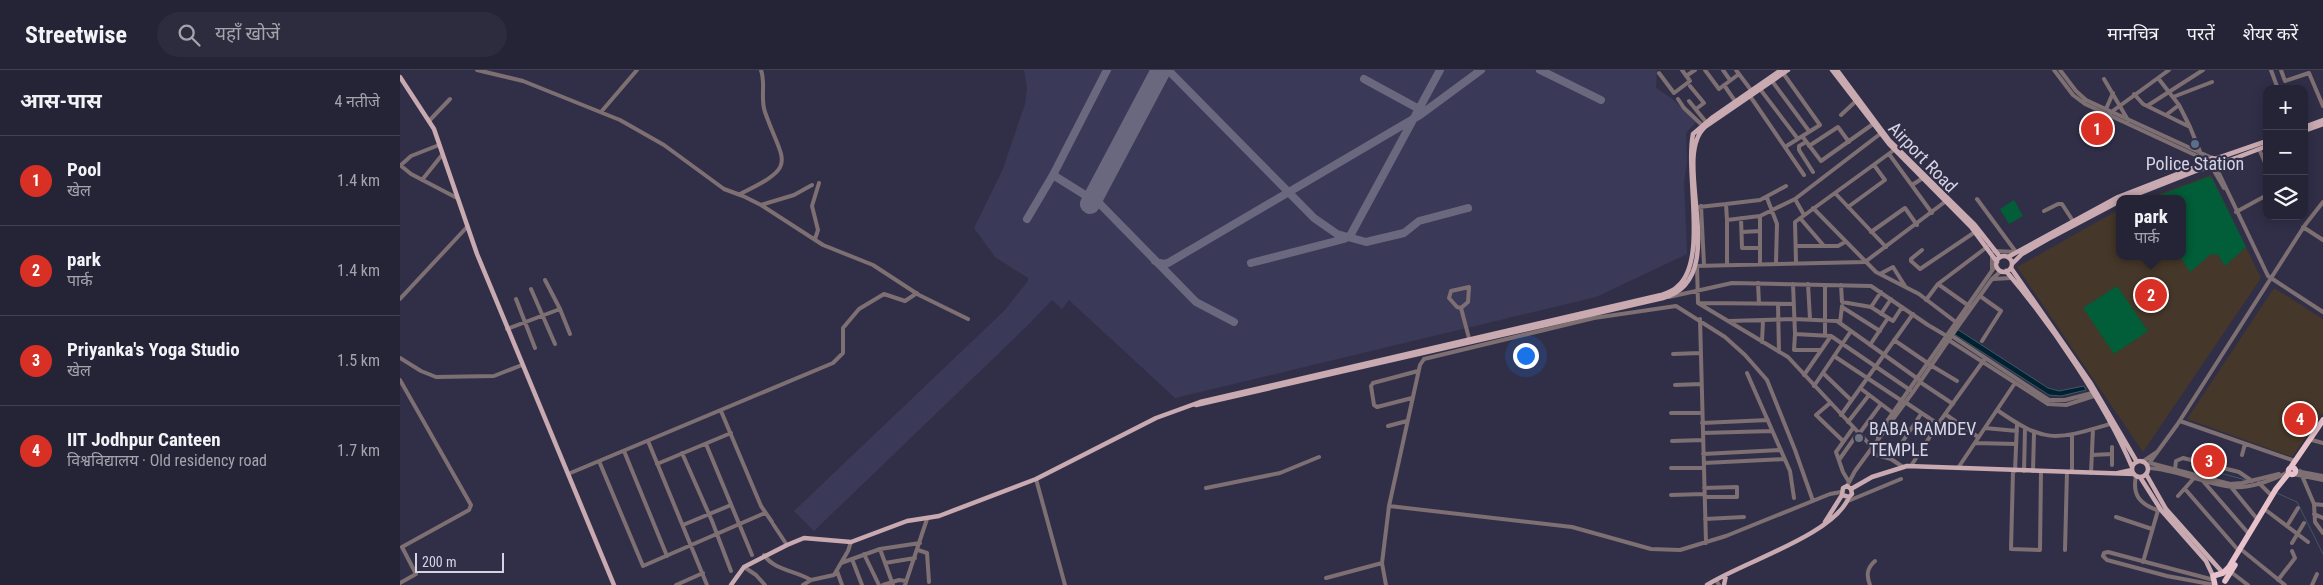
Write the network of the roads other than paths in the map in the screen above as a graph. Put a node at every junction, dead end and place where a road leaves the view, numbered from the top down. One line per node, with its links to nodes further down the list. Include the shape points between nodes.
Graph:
1 (477, 70): 50 (street, via 523,81)
2 (637, 70): 50 (street)
3 (761, 70): 90 (street, via 764,109 781,149 782,162 776,174)
4 (1682, 70): 21 (street)
5 (1695, 70): 21 (street)
6 (1705, 70): 29 (street, via 1719,88)
7 (1723, 70): 25 (street)
8 (1736, 70): 20 (street)
9 (1788, 70): 18 (main road)
10 (1832, 70): 44 (main road, Airport Road)
11 (1837, 70): 133 (main road, Airport Road, via 1889,140 1964,213)
12 (2054, 70): 51 (street, via 2080,101)
13 (2061, 70): 51 (street, via 2082,97)
14 (2169, 70): 23 (street)
15 (2203, 70): 35 (street)
16 (2272, 70): 30 (street)
17 (2281, 70): 27 (street)
18 (1780, 71): 26 (main road); 34 (main road); 63 (street, via 1820,125)
19 (1660, 73): 21 (street, via 1674,93 1690,80)
20 (1739, 74): 25 (street); 34 (street)
21 (1686, 76)
22 (400, 77): 56 (main road)
23 (2158, 78): 35 (street); 37 (street)
24 (2104, 79): 36 (street)
25 (1730, 80): 29 (street)
26 (1772, 81): 33 (main road); 63 (street)
27 (2285, 81): 31 (street); 48 (street, via 2310,73)
28 (2212, 82): 39 (street)
29 (1724, 84): 43 (street)
30 (2278, 85)
31 (2279, 85)
32 (1690, 86): 49 (street, via 1704,103)
33 (1760, 89): 38 (main road); 65 (street)
34 (1751, 90): 43 (main road)
35 (2169, 91): 39 (street); 47 (street)
36 (2113, 93): 45 (street); 51 (street)
37 (2134, 94): 45 (street); 47 (street)
38 (1750, 96): 70 (street); 104 (main road, via 1697,136 1694,162)
39 (2174, 97): 46 (street)
40 (450, 99): 56 (street)
41 (1678, 99): 57 (street)
42 (1690, 101): 49 (street)
43 (1735, 101): 57 (main road)
44 (1856, 101): 52 (street); 58 (main road, Airport Road)
45 (2120, 104): 51 (street); 54 (street)
46 (2179, 105): 53 (street); 61 (street)
47 (2147, 106): 53 (street)
48 (2323, 106)
49 (1696, 109): 57 (street)
50 (601, 112): 90 (street, via 664,144 724,190)
51 (2109, 112): 54 (street); 76 (street)
52 (1841, 115)
53 (2166, 115): 61 (street)
54 (2128, 120): 76 (street)
55 (2323, 120): 60 (main road)
56 (429, 121): 68 (main road)
57 (1704, 124): 208 (main road, via 1693,134 1691,143 1694,230 1691,262 1678,286 1661,295)
58 (1873, 124): 64 (main road, Airport Road); 66 (street)
59 (2323, 124): 62 (main road)
60 (2308, 126)
61 (2190, 127): 76 (street)
62 (2308, 130)
63 (1809, 131): 65 (street)
64 (1880, 134): 73 (main road, Airport Road); 97 (street)
65 (1800, 138): 69 (street); 70 (street)
66 (1849, 142): 69 (street, via 1838,127); 69 (street, via 1821,161)
67 (2263, 143): 78 (main road)
68 (439, 144): 74 (main road); 79 (street)
69 (1807, 144): 81 (street, via 1799,146 1798,150)
70 (1785, 147): 82 (street)
71 (2263, 148): 72 (main road)
72 (2259, 149): 77 (street); 78 (main road)
73 (1894, 150): 75 (street); 83 (main road, Airport Road)
74 (442, 154): 84 (street); 94 (main road)
75 (1889, 154): 80 (street); 87 (street)
76 (2200, 156): 78 (street)
77 (2263, 158)
78 (2212, 163): 91 (main road); 92 (main road); 109 (street)
79 (400, 165): 84 (street)
80 (1874, 165): 89 (street); 105 (street, via 1885,180)
81 (1813, 172)
82 (1804, 175)
83 (1923, 178): 87 (street); 99 (main road, Airport Road)
84 (422, 180): 94 (street)
85 (819, 183): 123 (street, via 812,206 818,230)
86 (812, 184): 103 (street, via 798,193)
87 (1912, 185): 110 (street)
88 (1786, 186): 95 (street)
89 (1835, 193): 105 (street); 106 (street)
90 (740, 194): 103 (street)
91 (2124, 195)
92 (2135, 195)
93 (2263, 197): 109 (street)
94 (457, 198): 117 (main road)
95 (1767, 198): 102 (street); 107 (street)
96 (2116, 198): 115 (main road)
97 (1795, 199): 107 (street); 112 (street)
98 (1977, 199): 132 (street)
99 (1946, 201): 110 (street); 122 (main road, Airport Road)
100 (2323, 202): 118 (street)
101 (2116, 203): 143 (main road, via 2022,254)
102 (1726, 204): 104 (street); 114 (street)
103 (761, 205): 123 (street)
104 (1699, 207): 140 (street); 142 (main road)
105 (1848, 207): 121 (street)
106 (1813, 208): 112 (street); 125 (street)
107 (1773, 210): 111 (street); 138 (street, via 1777,224)
108 (2044, 211): 115 (street, via 2062,204)
109 (2236, 212): 149 (street)
110 (1932, 213): 116 (street)
111 (1760, 216): 113 (street); 119 (street)
112 (1802, 217): 126 (street, via 1795,222); 127 (street)
113 (1741, 218): 114 (street); 120 (street)
114 (1727, 220): 141 (street)
115 (2073, 221): 132 (main road)
116 (1916, 225): 121 (street, via 1905,208); 128 (street)
117 (466, 227): 164 (street); 198 (main road)
118 (2304, 227): 124 (street); 149 (street)
119 (1760, 231): 120 (street); 130 (street)
120 (1742, 232): 130 (street, via 1742,248)
121 (1871, 232): 128 (street)
122 (1976, 232): 129 (main road, Airport Road); 131 (street, via 1920,269 1910,261)
123 (815, 239): 161 (street, via 883,271)
124 (2323, 240)
125 (1845, 242): 127 (street, via 1838,246); 136 (street)
126 (1796, 246): 127 (street); 135 (street)
127 (1824, 246)
128 (1886, 247): 136 (street)
129 (1986, 247): 133 (main road, Airport Road); 155 (street)
130 (1760, 248): 139 (street)
131 (1922, 250)
132 (2017, 252): 133 (street); 134 (main road)
133 (1993, 253): 137 (main road, Airport Road); 146 (street)
134 (2008, 257): 137 (main road); 143 (main road)
135 (1796, 262): 136 (street); 138 (street)
136 (1865, 262): 145 (street)
137 (1998, 262): 144 (main road, Airport Road); 146 (street)
138 (1776, 263): 139 (street)
139 (1760, 264): 141 (street)
140 (1704, 265): 141 (street); 142 (street)
141 (1727, 265)
142 (1696, 266): 159 (street); 163 (main road, via 1682,287)
143 (2011, 266): 144 (main road); 309 (main road)
144 (2003, 271): 147 (main road, Airport Road); 148 (street)
145 (1880, 274): 157 (street); 157 (street, via 1893,267)
146 (1992, 274): 169 (street)
147 (2011, 278): 148 (street); 242 (main road, Airport Road)
148 (1992, 279): 162 (street)
149 (2271, 279): 180 (street); 261 (street)
150 (545, 280): 179 (street)
151 (1758, 283): 152 (street); 159 (street, via 1732,283); 171 (street)
152 (1793, 284): 153 (street); 173 (street)
153 (1808, 284): 154 (street); 188 (street)
154 (1825, 284): 156 (street); 189 (street)
155 (1938, 284): 167 (street); 174 (street)
156 (1841, 285): 160 (street, via 1871,286); 168 (street)
157 (1906, 288): 167 (street)
158 (531, 289): 183 (street)
159 (1699, 290): 163 (street); 170 (street)
160 (1881, 292): 166 (street); 176 (street)
161 (917, 294): 184 (street); 251 (street, via 905,302 886,293 866,303 843,328 843,353 838,361)
162 (1980, 296): 169 (street); 209 (street, via 2001,311)
163 (1669, 297): 208 (main road)
164 (400, 299)
165 (516, 299): 194 (street)
166 (1891, 299): 177 (street); 181 (street)
167 (1926, 300): 196 (street)
168 (1842, 302): 175 (street); 176 (street)
169 (1974, 302): 174 (street); 196 (street)
170 (1698, 304): 171 (street); 191 (street)
171 (1759, 304): 172 (street)
172 (1778, 304): 173 (street); 186 (street)
173 (1794, 304): 187 (street)
174 (1969, 306): 196 (street)
175 (1842, 307): 195 (street); 199 (street)
176 (1871, 307): 181 (street)
177 (1902, 307): 182 (street); 190 (street)
178 (1462, 308): 178 (street, via 1453,304 1448,294 1469,287 1470,298); 208 (street)
179 (560, 309): 183 (street); 202 (street)
180 (2323, 312)
181 (1881, 314): 190 (street)
182 (1913, 314): 197 (street); 206 (street)
183 (543, 316): 194 (street); 212 (street)
184 (968, 319)
185 (1700, 319): 218 (street); 228 (street, via 1676,306 1594,318 1426,357 1421,361); 348 (street, via 1745,355 1766,380)
186 (1778, 319): 187 (street); 193 (street); 217 (street)
187 (1794, 319): 188 (street); 203 (street)
188 (1810, 319): 189 (street)
189 (1825, 319): 195 (street); 204 (street)
190 (1890, 320): 197 (street); 199 (street)
191 (1727, 321): 192 (street); 201 (street)
192 (1748, 321): 193 (street); 201 (street)
193 (1763, 321): 210 (street)
194 (526, 322): 198 (street); 214 (street)
195 (1840, 323): 200 (street)
196 (1957, 324): 206 (street)
197 (1903, 328): 207 (street)
198 (507, 329): 225 (main road)
199 (1880, 331): 213 (street)
200 (1851, 332): 211 (street); 213 (street)
201 (1748, 333): 210 (street)
202 (570, 334)
203 (1795, 334): 204 (street); 215 (street)
204 (1826, 335): 205 (street)
205 (1831, 336): 211 (street); 216 (street)
206 (1948, 337): 224 (street); 226 (street)
207 (1894, 340): 220 (street); 226 (street)
208 (1470, 341): 332 (main road, via 1200,402 1156,418)
209 (1982, 341)
210 (1762, 342): 217 (street)
211 (1843, 343): 221 (street); 227 (street)
212 (555, 344)
213 (1870, 345): 220 (street)
214 (536, 348)
215 (1794, 350): 216 (street); 223 (street)
216 (1821, 350): 231 (street)
217 (1779, 352): 223 (street)
218 (1700, 353): 219 (street); 237 (street)
219 (1673, 354)
220 (1883, 355): 227 (street); 234 (street)
221 (1834, 356): 229 (street); 232 (street)
222 (400, 358): 225 (street, via 436,377 494,376)
223 (1791, 360): 231 (street)
224 (1984, 360): 236 (street); 242 (street, via 2049,400); 249 (street)
225 (522, 365): 327 (main road)
226 (1930, 365): 234 (street); 235 (street)
227 (1876, 366): 232 (street); 241 (street)
228 (1418, 372): 244 (street); 244 (street, via 1371,386 1377,408)
229 (1823, 372): 239 (street); 245 (street)
230 (1747, 373): 258 (street)
231 (1804, 375): 239 (street)
232 (1867, 378): 240 (street); 246 (street)
233 (400, 380): 412 (street, via 471,505 469,510 402,547 416,574)
234 (1919, 381): 241 (street); 246 (street); 249 (street)
235 (1957, 381)
236 (2015, 383): 242 (street, via 2053,405 2066,405); 250 (street)
237 (1701, 384): 238 (street); 253 (street)
238 (1675, 385)
239 (1814, 386): 247 (street)
240 (1860, 388): 243 (street); 245 (street)
241 (1910, 390): 246 (street)
242 (2093, 394): 266 (main road, Airport Road)
243 (1869, 395): 248 (street); 262 (street)
244 (1412, 398): 260 (street)
245 (1851, 400): 257 (street)
246 (1903, 402): 254 (street); 255 (street); 283 (street)
247 (1830, 403): 257 (street); 282 (street, via 1816,415)
248 (1881, 404): 254 (street); 278 (street)
249 (1953, 404): 256 (street)
250 (1997, 410): 265 (street); 270 (street)
251 (721, 411): 275 (street); 285 (street)
252 (1671, 413): 253 (street)
253 (1702, 413): 263 (street)
254 (1893, 413): 283 (street)
255 (1921, 414): 264 (street); 305 (street)
256 (1945, 414): 264 (street); 280 (street)
257 (1841, 415): 262 (street)
258 (1768, 420): 263 (street); 273 (street)
259 (2323, 420): 308 (highway)
260 (1407, 421): 267 (street); 352 (street)
261 (2180, 421): 291 (street); 295 (street)
262 (1848, 422): 269 (street)
263 (1702, 423): 276 (street)
264 (1938, 424): 314 (street)
265 (2017, 424): 271 (street); 274 (street)
266 (2110, 424): 272 (street); 326 (main road, Airport Road)
267 (1388, 426)
268 (2323, 426): 284 (highway)
269 (1853, 428): 278 (street); 282 (street)
270 (1985, 428): 274 (street); 280 (street)
271 (2026, 429): 277 (street); 320 (street)
272 (2093, 429): 279 (street); 299 (street)
273 (1772, 431): 276 (street); 294 (street)
274 (2016, 431): 290 (street)
275 (731, 433): 289 (street); 357 (street)
276 (1702, 433): 281 (street)
277 (2034, 433): 279 (street, via 2054,438); 321 (street)
278 (1858, 434): 293 (street); 306 (street)
279 (2072, 435): 324 (street)
280 (1978, 437): 287 (street)
281 (1703, 440): 286 (street); 298 (street)
282 (1842, 440): 306 (street, via 1836,452)
283 (1877, 440): 293 (street)
284 (2312, 440): 288 (street); 323 (highway)
285 (648, 441): 296 (street); 310 (street)
286 (1672, 441)
287 (1975, 443): 290 (street); 316 (street)
288 (2323, 443)
289 (706, 444): 297 (street); 349 (street)
290 (2016, 444): 319 (street)
291 (2245, 444): 302 (street); 308 (street)
292 (2112, 446): 300 (street)
293 (1872, 447): 336 (street)
294 (1781, 450): 298 (street); 304 (street)
295 (2161, 450): 309 (street); 317 (street)
296 (624, 451): 307 (street); 390 (street)
297 (682, 453): 310 (street); 358 (street)
298 (1703, 454): 312 (street)
299 (2092, 454): 300 (street); 325 (street)
300 (2112, 454): 311 (street)
301 (1877, 455): 305 (street)
302 (2242, 455)
303 (1319, 457): 338 (street, via 1280,473)
304 (1784, 459): 312 (street); 346 (street, via 1790,471)
305 (1891, 459): 313 (street)
306 (1839, 460): 336 (street)
307 (600, 461): 327 (street); 390 (street, via 643,566)
308 (2295, 461): 323 (highway)
309 (2140, 462): 317 (main road); 326 (main road)
310 (658, 464): 366 (street)
311 (2112, 465)
312 (1704, 466): 315 (street); 339 (street)
313 (1903, 466): 314 (main road); 336 (main road)
314 (1911, 466): 316 (main road)
315 (1671, 468)
316 (1958, 468): 319 (main road)
317 (2148, 468): 318 (street); 326 (main road); 330 (street); 402 (main road, via 2166,509)
318 (2175, 468): 335 (street, via 2230,484); 335 (street, via 2176,461 2183,458 2239,472)
319 (2014, 471): 320 (main road); 322 (street, via 2011,549 2040,550)
320 (2024, 471): 321 (main road)
321 (2033, 471): 322 (main road)
322 (2040, 471): 324 (main road)
323 (2292, 471): 328 (street); 328 (street); 329 (street); 335 (street); 335 (street); 345 (highway); 355 (highway)
324 (2069, 472): 325 (main road); 384 (street)
325 (2091, 473): 326 (main road)
326 (2135, 473): 353 (main road, Airport Road); 353 (street, via 2134,489 2138,498 2146,506)
327 (568, 474): 417 (main road)
328 (2302, 476): 334 (street); 350 (street)
329 (2323, 476)
330 (2195, 477): 333 (street); 340 (street)
331 (1901, 478): 347 (street)
332 (1036, 479): 362 (main road); 427 (street)
333 (2202, 480): 337 (street); 372 (street)
334 (2323, 480)
335 (2253, 482): 337 (street); 345 (street)
336 (1849, 486): 341 (main road, via 1843,488); 347 (main road, via 1852,494)
337 (2231, 487): 364 (street)
338 (1206, 488)
339 (1704, 488): 343 (street); 343 (street, via 1737,487 1738,491 1737,497)
340 (2184, 489): 344 (street); 385 (street)
341 (1841, 494): 347 (main road); 348 (street); 368 (main road)
342 (1671, 495): 343 (street)
343 (1705, 496): 363 (street)
344 (2178, 496)
345 (2272, 496): 364 (highway)
346 (1794, 498)
347 (1848, 499): 368 (main road, via 1841,512)
348 (1813, 501): 378 (street)
349 (731, 505): 358 (street); 367 (street)
350 (2314, 505): 351 (street); 356 (street)
351 (2323, 505)
352 (1389, 506): 378 (street, via 1572,527 1651,549 1680,550); 397 (street)
353 (2158, 508): 370 (street); 410 (main road, Airport Road, via 2206,561)
354 (2298, 508): 369 (street)
355 (2267, 511): 369 (street); 385 (highway)
356 (2314, 512): 361 (street); 371 (street, via 2317,526)
357 (765, 513): 367 (street); 380 (street)
358 (708, 514): 366 (street); 374 (street)
359 (1744, 517): 363 (street)
360 (2116, 517): 370 (street)
361 (2323, 518)
362 (927, 519): 375 (main road, via 907,521); 377 (street)
363 (1705, 519): 378 (street)
364 (2258, 520): 372 (highway)
365 (2304, 523): 373 (street)
366 (683, 525): 381 (street)
367 (740, 525): 374 (street); 387 (street)
368 (1823, 526): 405 (main road)
369 (2287, 526): 373 (street)
370 (2152, 529): 394 (street)
371 (2323, 533)
372 (2248, 534): 385 (highway)
373 (2298, 534): 376 (street); 379 (street)
374 (716, 535): 381 (street); 401 (street)
375 (851, 542): 380 (main road, via 804,538); 395 (street)
376 (2308, 542)
377 (920, 543): 382 (street); 383 (street)
378 (1706, 543)
379 (2292, 543)
380 (787, 545): 389 (main road)
381 (692, 546): 390 (street); 404 (street)
382 (880, 549): 388 (street); 396 (street)
383 (918, 550): 391 (street); 411 (street, via 927,553)
384 (2065, 550)
385 (2241, 551): 402 (highway); 403 (highway); 409 (street)
386 (2292, 551): 409 (street, via 2295,558)
387 (752, 554)
388 (864, 554): 392 (street); 425 (street)
389 (764, 555): 398 (main road); 408 (street, via 787,572 801,574)
390 (667, 556)
391 (915, 558): 396 (street); 414 (street)
392 (852, 559): 395 (street); 424 (street)
393 (1874, 560): 431 (street, via 1867,576)
394 (2143, 561): 399 (street); 399 (street, via 2108,552 2103,556); 410 (street)
395 (841, 563): 400 (street)
396 (885, 563): 413 (street)
397 (1382, 563): 407 (street); 428 (street)
398 (744, 567): 420 (main road); 421 (street)
399 (2141, 568): 410 (street, via 2195,583)
400 (837, 570): 408 (street, via 831,577); 423 (street)
401 (731, 571)
402 (2223, 572): 410 (highway); 416 (highway)
403 (2231, 572): 416 (highway); 432 (street)
404 (703, 573): 418 (street); 419 (street)
405 (1727, 574): 415 (main road); 430 (main road)
406 (2317, 574): 434 (street)
407 (1326, 578)
408 (811, 580): 422 (street)
409 (2278, 580): 433 (street)
410 (2214, 581)
411 (929, 582)
412 (400, 583)
413 (892, 583): 414 (street); 426 (street)
414 (906, 583)
415 (1711, 583): 429 (street)
416 (2225, 583)
417 (614, 585)
418 (676, 585)
419 (707, 585)
420 (731, 585)
421 (765, 585)
422 (804, 585)
423 (842, 585)
424 (862, 585)
425 (879, 585)
426 (883, 585)
427 (1065, 585)
428 (1386, 585)
429 (1719, 585)
430 (1724, 585)
431 (1870, 585)
432 (2248, 585)
433 (2286, 585)
434 (2312, 585)

